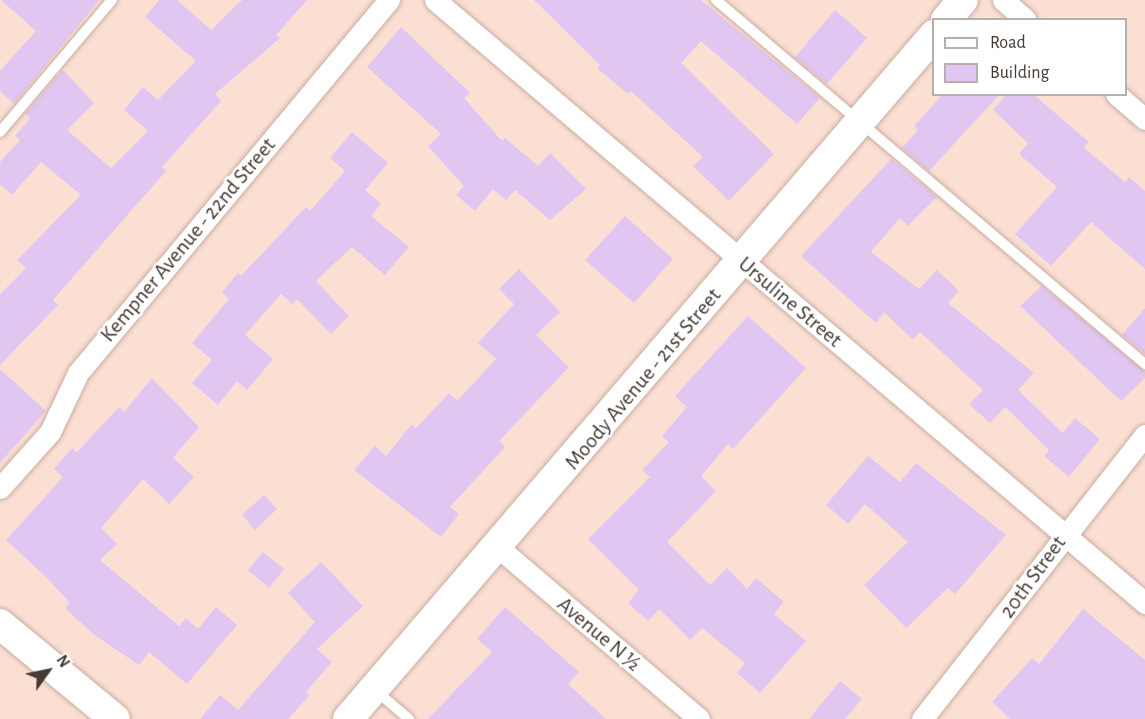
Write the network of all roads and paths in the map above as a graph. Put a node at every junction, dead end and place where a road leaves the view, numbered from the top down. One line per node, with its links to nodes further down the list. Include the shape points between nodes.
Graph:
1 (112, 0): 13 (lane)
2 (389, 0): 17 (street, Kempner Avenue - 22nd Street, via 78,373 50,432)
3 (435, 0): 14 (street, Ursuline Street)
4 (716, 0): 12 (lane)
5 (963, 0): 7 (main road)
6 (1003, 0): 8 (street)
7 (948, 18)
8 (1024, 18)
9 (932, 36): 12 (main road, Moody Avenue - 21st Street)
10 (1118, 96): 11 (street)
11 (1145, 119)
12 (860, 122): 14 (main road, Moody Avenue - 21st Street); 15 (lane)
13 (0, 132)
14 (743, 262): 18 (street, Ursuline Street); 19 (main road, Moody Avenue - 21st Street)
15 (1145, 364)
16 (1145, 435): 18 (street, 20th Street)
17 (0, 488)
18 (1063, 534): 20 (street, Ursuline Street); 27 (street, 20th Street, via 1003,620)
19 (499, 548): 22 (main road, Moody Avenue - 21st Street); 26 (street, Avenue N ½)
20 (1145, 603)
21 (0, 624): 23 (main road)
22 (374, 689): 24 (main road, Moody Avenue - 21st Street); 25 (lane)
23 (115, 719)
24 (348, 719)
25 (410, 719)
26 (699, 719)
27 (922, 719)

